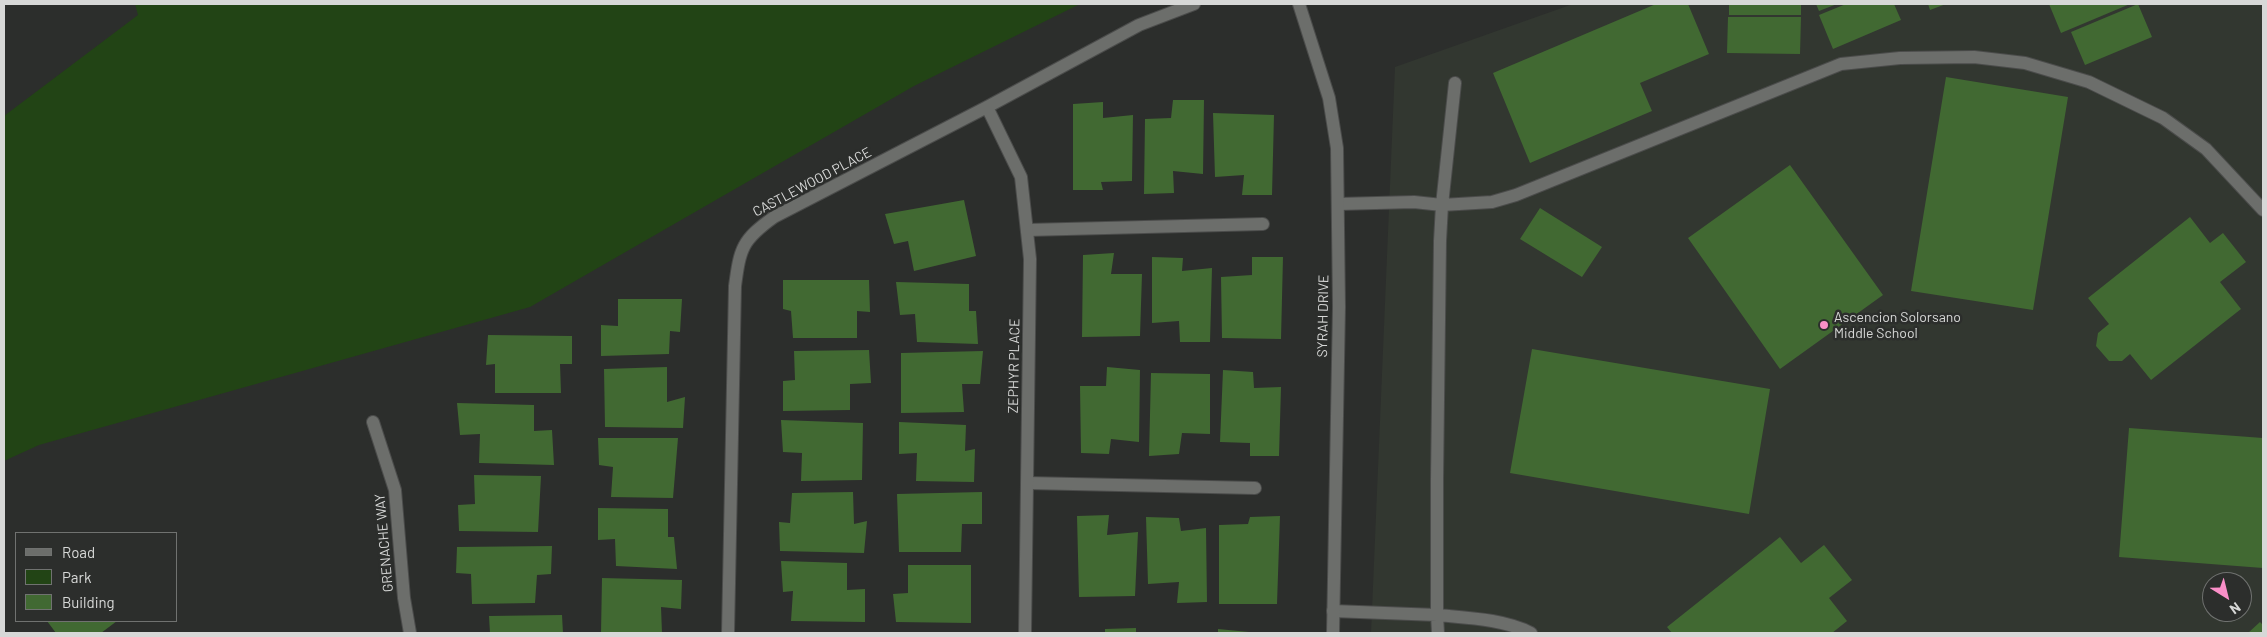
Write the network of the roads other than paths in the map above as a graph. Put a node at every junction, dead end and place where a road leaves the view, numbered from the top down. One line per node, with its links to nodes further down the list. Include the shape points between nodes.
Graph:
1 (1194, 4): 4 (street, CASTLEWOOD PLACE, via 1139,25)
2 (1299, 4): 5 (street, SYRAH DRIVE, via 1329,98 1337,148)
3 (1455, 83): 6 (street)
4 (987, 107): 9 (street, ZEPHYR PLACE, via 1021,177); 16 (street, CASTLEWOOD PLACE, via 774,217 752,232 739,253 734,286)
5 (1338, 204): 6 (street); 13 (street, SYRAH DRIVE)
6 (1442, 204): 7 (street, via 1492,202 1516,195 1840,64 1900,58 1974,57 2025,64 2089,82 2163,118 2206,149); 14 (street, via 1436,480)
7 (2263, 210)
8 (1263, 224): 9 (street)
9 (1026, 230): 11 (street, ZEPHYR PLACE, via 1030,258)
10 (372, 422): 15 (street, GRENACHE WAY, via 395,490)
11 (1027, 483): 12 (street); 17 (street, ZEPHYR PLACE)
12 (1255, 488)
13 (1333, 611): 14 (street); 18 (street, SYRAH DRIVE)
14 (1437, 615): 19 (street); 20 (street, via 1519,627)
15 (410, 633)
16 (728, 633)
17 (1025, 633)
18 (1333, 633)
19 (1438, 633)
20 (1531, 633)

